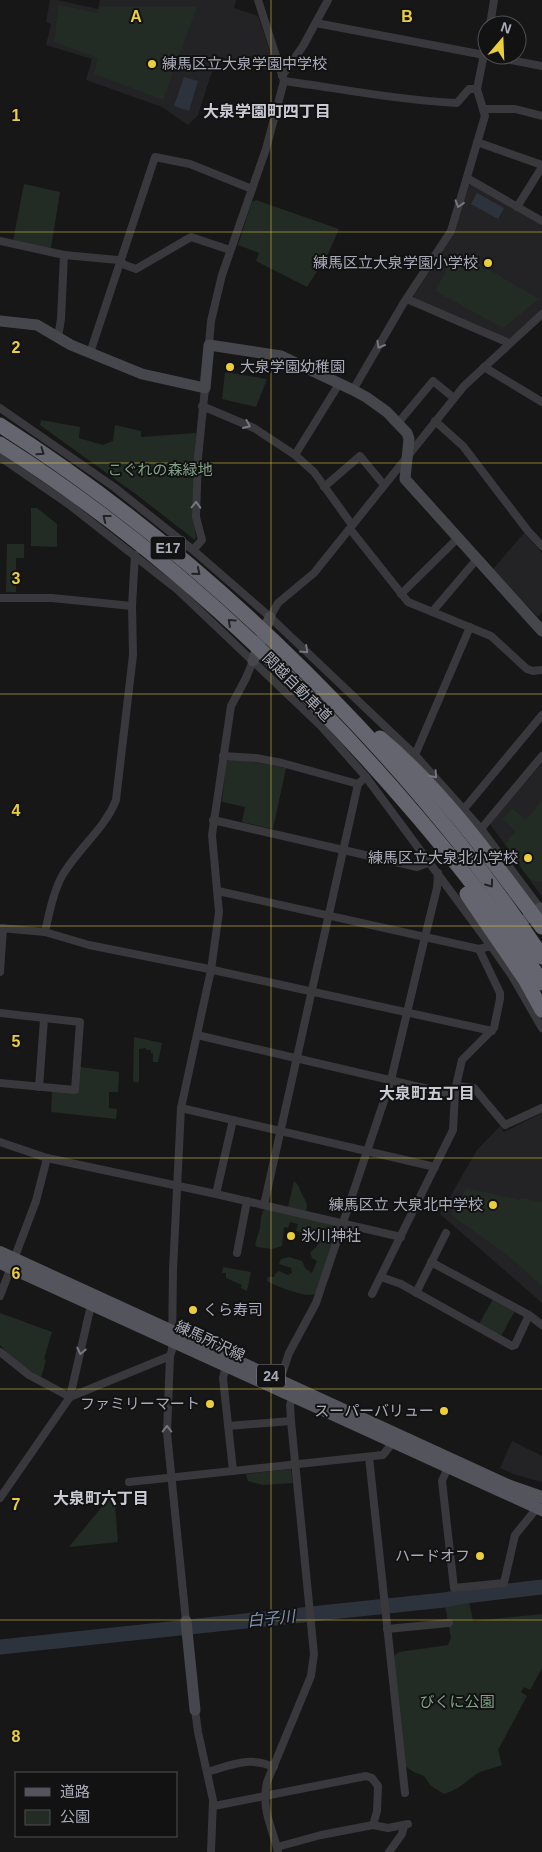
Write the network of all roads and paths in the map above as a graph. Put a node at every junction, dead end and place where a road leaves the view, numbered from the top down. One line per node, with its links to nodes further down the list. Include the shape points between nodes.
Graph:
1 (258, 0): 10 (street)
2 (328, 0): 5 (street)
3 (494, 0): 4 (street)
4 (492, 15)
5 (316, 23): 6 (street); 10 (street)
6 (477, 54)
7 (527, 63): 9 (street)
8 (482, 65): 11 (street)
9 (542, 66)
10 (283, 79): 11 (street, via 416,101 458,103 468,90); 17 (street, via 266,149)
11 (477, 89): 12 (street)
12 (483, 109): 13 (street, via 515,109); 14 (street, via 485,116)
13 (542, 116)
14 (477, 142): 15 (street); 16 (street)
15 (542, 166): 18 (street)
16 (467, 178): 18 (street); 24 (street, one-way to 24, via 451,231)
17 (252, 189): 21 (street); 23 (street, via 190,164 155,157)
18 (517, 207): 19 (street)
19 (542, 221)
20 (0, 241): 22 (street)
21 (230, 250): 23 (street, via 191,237 136,269); 28 (street)
22 (64, 255): 23 (street); 27 (street)
23 (121, 262): 30 (street)
24 (407, 299): 29 (street); 34 (street, one-way to 34)
25 (542, 314): 29 (street)
26 (0, 322): 27 (street, via 37,325)
27 (58, 338): 30 (street)
28 (208, 344): 32 (street, via 281,356); 33 (street)
29 (509, 344): 31 (street)
30 (90, 353): 33 (street, via 142,374)
31 (484, 367): 35 (street); 36 (street)
32 (338, 384): 34 (street); 46 (street)
33 (205, 388): 38 (street)
34 (353, 390): 40 (street)
35 (454, 398): 39 (street); 40 (street, via 433,381)
36 (542, 402)
37 (0, 408): 41 (street)
38 (202, 409): 46 (street, one-way to 46, via 254,428); 56 (street, one-way to 38, via 202,540 196,517)
39 (435, 421): 45 (street); 55 (street, via 463,446)
40 (398, 423): 43 (street)
41 (26, 425): 48 (street); 56 (street, via 114,487)
42 (0, 426): 68 (highway, 関越自動車道 / E17, one-way to 68, via 140,525 244,613)
43 (407, 433): 45 (street); 47 (street)
44 (0, 444): 70 (highway, 関越自動車道 / E17, one-way to 44, via 271,660 189,586 101,514)
45 (417, 444): 47 (street)
46 (295, 455): 52 (street, via 314,472)
47 (407, 457): 49 (street); 50 (street)
48 (2, 458): 57 (street)
49 (396, 470): 50 (street); 51 (street)
50 (406, 479): 54 (street)
51 (384, 485): 52 (street, via 360,456); 53 (street)
52 (324, 487): 53 (street)
53 (351, 527): 59 (street); 63 (street, via 314,573 278,603)
54 (458, 538): 58 (street); 59 (street)
55 (542, 546)
56 (193, 550): 63 (street)
57 (135, 555): 61 (street); 66 (street, via 178,590)
58 (477, 559): 62 (street); 65 (street)
59 (401, 594): 62 (street, via 408,602)
60 (0, 598): 61 (street, via 52,598)
61 (132, 606): 87 (street, via 134,655 116,800 110,814 62,877)
62 (432, 612): 64 (street)
63 (270, 616): 66 (street); 71 (street, one-way to 71)
64 (470, 627): 67 (street, via 491,636 527,669); 71 (street)
65 (542, 631)
66 (253, 661): 70 (street); 72 (street, via 231,706)
67 (542, 670)
68 (322, 688): 85 (highway, via 440,795); 91 (highway, 関越自動車道 / E17, one-way to 91, via 420,795 475,863)
69 (542, 715): 76 (street)
70 (352, 752): 74 (street); 94 (highway, 関越自動車道 / E17, via 398,794 467,877); 96 (highway, via 445,862 496,935)
71 (415, 755): 76 (street, one-way to 76)
72 (223, 756): 75 (street, via 282,763); 77 (street)
73 (542, 756): 78 (street)
74 (366, 777): 75 (street); 80 (street)
75 (358, 784): 79 (street)
76 (464, 809): 78 (street)
77 (214, 820): 79 (street); 82 (street, via 212,835)
78 (481, 829): 83 (street)
79 (344, 850): 80 (street, via 417,867); 84 (street)
80 (430, 862): 81 (street)
81 (438, 873): 88 (street); 89 (street)
82 (218, 891): 84 (street); 92 (street, via 219,912)
83 (541, 909): 89 (street)
84 (329, 916): 88 (street); 95 (street)
85 (542, 926)
86 (1, 928): 87 (street); 93 (street)
87 (45, 932): 92 (street, via 89,945)
88 (425, 937): 90 (street); 97 (street)
89 (492, 946): 90 (street); 100 (street)
90 (479, 948): 101 (street, via 500,996)
91 (542, 957)
92 (211, 970): 95 (street); 102 (street)
93 (0, 972)
94 (542, 983)
95 (311, 991): 97 (street); 103 (street)
96 (542, 1010)
97 (408, 1012): 101 (street); 104 (street)
98 (0, 1013): 99 (street)
99 (44, 1019): 107 (street); 107 (street, via 80,1022 74,1090)
100 (542, 1028)
101 (492, 1031): 106 (street, via 462,1060)
102 (197, 1035): 103 (street); 109 (street)
103 (297, 1058): 104 (street); 112 (street)
104 (391, 1080): 108 (street); 114 (street)
105 (0, 1083): 107 (street)
106 (456, 1086): 108 (street); 110 (street, via 474,1088 505,1125)
107 (38, 1087)
108 (454, 1095): 116 (street, via 453,1130)
109 (181, 1108): 111 (street); 117 (street)
110 (542, 1108)
111 (233, 1120): 112 (street); 118 (street)
112 (281, 1131): 114 (street); 120 (street)
113 (0, 1142): 115 (street)
114 (368, 1151): 116 (street); 121 (street)
115 (47, 1158): 117 (street); 127 (street, via 36,1201)
116 (435, 1166): 123 (street)
117 (177, 1186): 118 (street); 135 (street)
118 (216, 1194): 119 (street)
119 (247, 1201): 120 (street); 125 (street)
120 (264, 1205): 121 (street)
121 (343, 1223): 123 (street); 139 (street, via 316,1303 289,1353)
122 (446, 1234): 126 (street)
123 (401, 1237): 128 (street)
124 (0, 1252): 127 (main road, 練馬所沢線 / 24)
125 (237, 1253)
126 (431, 1262): 129 (street); 133 (street)
127 (8, 1263): 131 (street); 132 (main road, 練馬所沢線 / 24); 135 (main road, 練馬所沢線 / 24)
128 (381, 1277): 129 (street); 130 (street)
129 (416, 1292): 133 (street, via 512,1346)
130 (372, 1294)
131 (0, 1296)
132 (91, 1305): 135 (main road, 練馬所沢線 / 24); 140 (street, one-way to 140)
133 (529, 1316): 134 (street)
134 (542, 1325)
135 (172, 1336): 137 (street); 138 (main road, 練馬所沢線 / 24); 139 (main road, 練馬所沢線 / 24)
136 (0, 1352): 140 (street, via 29,1375)
137 (170, 1356): 140 (street); 149 (street, one-way to 137, via 167,1433)
138 (226, 1366): 141 (main road, 練馬所沢線 / 24); 143 (street, via 223,1373)
139 (280, 1380): 152 (main road, 練馬所沢線 / 24, via 510,1486)
140 (70, 1397): 151 (street)
141 (293, 1397): 142 (street); 144 (main road, 練馬所沢線 / 24)
142 (291, 1422): 143 (street); 146 (street)
143 (228, 1426): 148 (street)
144 (393, 1442): 145 (street, via 383,1455); 147 (main road, 練馬所沢線 / 24)
145 (369, 1457): 146 (street); 155 (street)
146 (295, 1464): 148 (street); 157 (street, via 314,1654 311,1676)
147 (448, 1467): 152 (main road, 練馬所沢線 / 24); 152 (street, via 442,1480 454,1588 504,1583 515,1535)
148 (233, 1471): 149 (street)
149 (171, 1478): 150 (street); 153 (street)
150 (128, 1482)
151 (0, 1498)
152 (541, 1504)
153 (186, 1621): 156 (street)
154 (449, 1623): 155 (street)
155 (387, 1628): 159 (street)
156 (195, 1710): 158 (street)
157 (274, 1767): 158 (street, via 251,1761); 160 (street)
158 (207, 1772): 161 (street)
159 (405, 1793)
160 (264, 1796): 161 (street); 162 (street, via 368,1776 377,1784 378,1790); 163 (street)
161 (214, 1806): 164 (street)
162 (373, 1825): 163 (street, via 320,1835); 165 (street, via 388,1828 406,1825)
163 (278, 1849)
164 (211, 1852)
165 (389, 1852)

